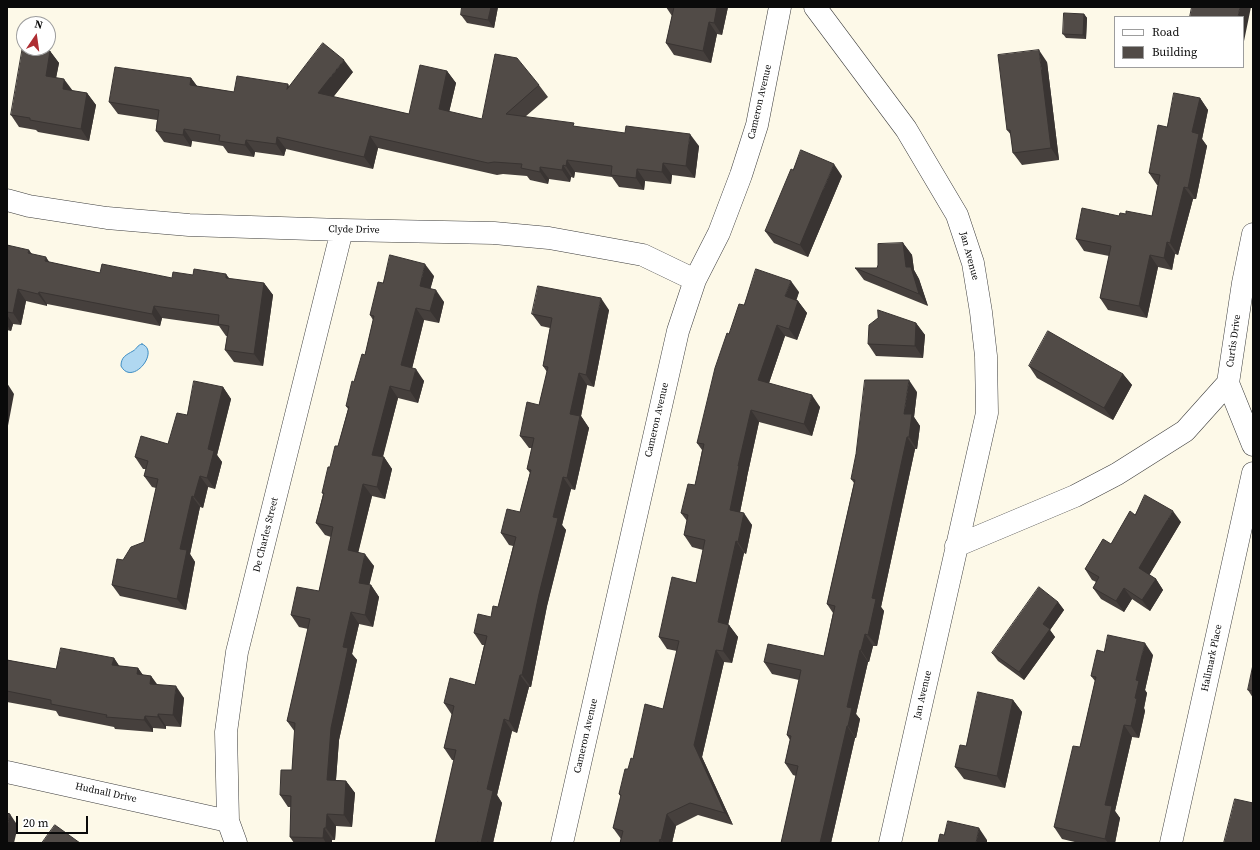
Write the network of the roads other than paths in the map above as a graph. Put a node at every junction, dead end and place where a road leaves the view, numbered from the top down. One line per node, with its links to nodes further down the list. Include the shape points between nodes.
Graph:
1 (780, 7): 6 (street, Cameron Avenue, via 757,126 719,233)
2 (815, 7): 10 (street, Jan Avenue, via 906,128 957,215 973,264 986,356 987,413)
3 (7, 200): 4 (street, Clyde Drive, via 29,206 115,218 189,224)
4 (342, 230): 6 (street, Clyde Drive, via 494,233 549,238 643,256); 12 (street, De Charles Street, via 237,652 226,732)
5 (1253, 234): 7 (street, Curtis Drive)
6 (695, 280): 14 (street, Cameron Avenue, via 678,331)
7 (1228, 383): 8 (street); 10 (street, via 1185,431 1117,474 1075,496)
8 (1253, 445)
9 (1253, 473): 16 (street, Hallmark Place)
10 (956, 546): 15 (street, Jan Avenue)
11 (7, 772): 12 (street, Hudnall Drive)
12 (228, 820): 13 (street, De Charles Street)
13 (236, 843)
14 (562, 843)
15 (890, 843)
16 (1171, 843)

